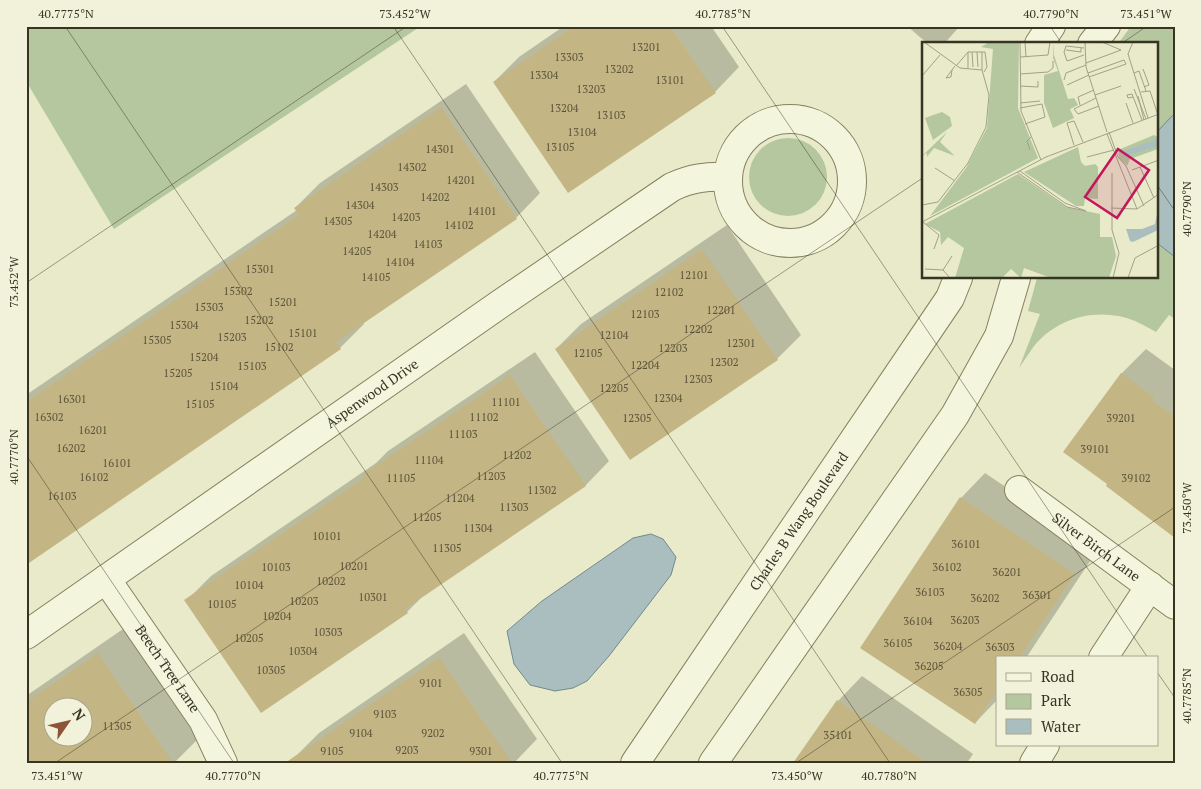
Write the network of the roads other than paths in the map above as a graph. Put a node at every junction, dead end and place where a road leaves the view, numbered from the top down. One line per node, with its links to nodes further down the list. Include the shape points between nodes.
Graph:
1 (1051, 26): 3 (street)
2 (1106, 26): 4 (street)
3 (1041, 42)
4 (1094, 42)
5 (728, 177): 5 (street, via 731,202 741,221 758,235 778,243 800,244 820,237 838,223 849,204 853,183 851,164 842,146 828,131 811,122 791,119 772,121 754,130 740,143); 9 (street, Aspenwood Drive, via 693,178 672,188)
6 (958, 279): 16 (street, Charles B Wang Boulevard, via 950,298)
7 (1016, 279): 17 (street, via 999,336 955,415)
8 (1019, 490): 10 (street, Silver Birch Lane)
9 (106, 579): 12 (street, Aspenwood Drive); 15 (street, Beech Tree Lane, via 203,720)
10 (1150, 586): 11 (street, Silver Birch Lane); 13 (street)
11 (1175, 605)
12 (26, 635)
13 (1104, 656)
14 (1044, 746): 18 (street)
15 (223, 763)
16 (635, 763)
17 (713, 763)
18 (1034, 763)

